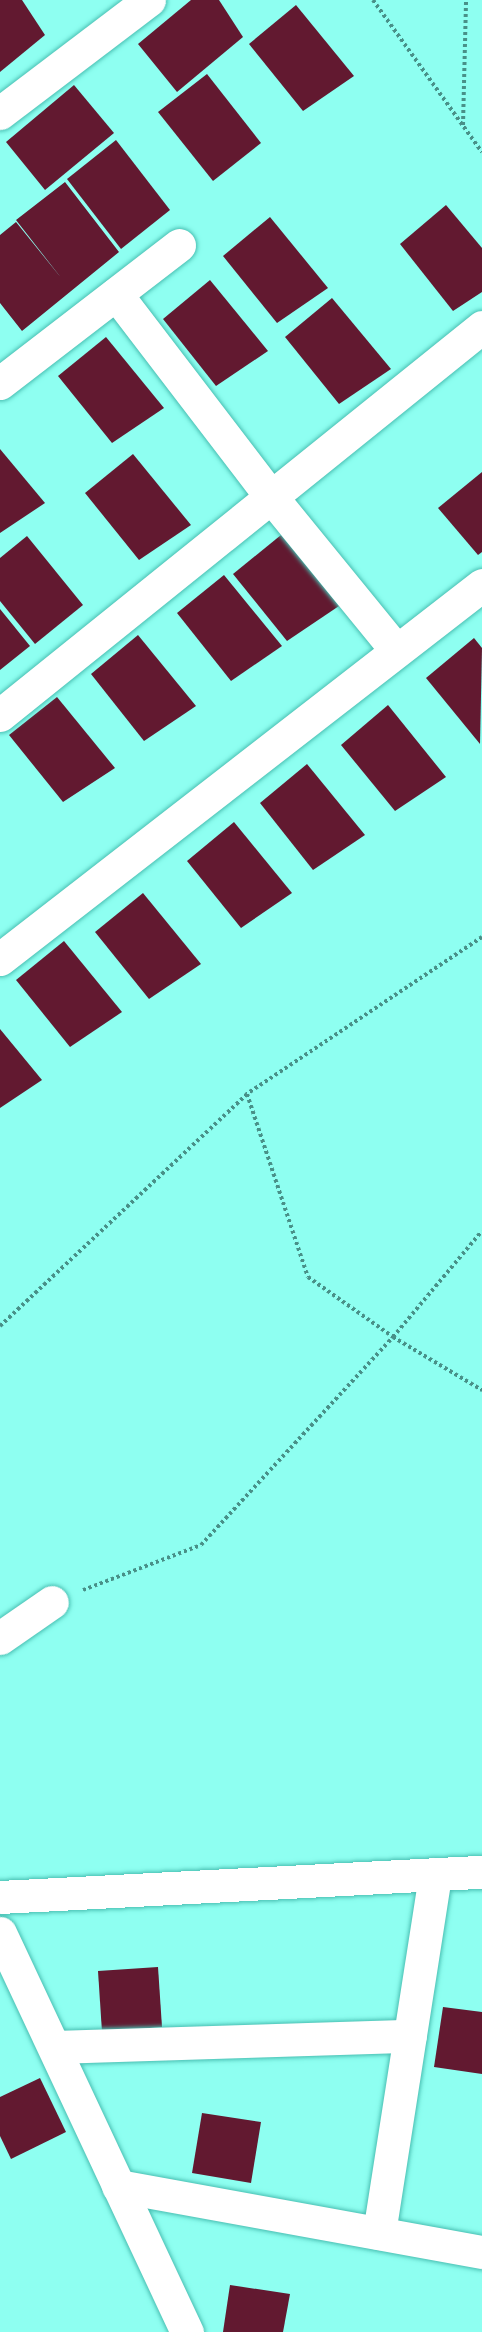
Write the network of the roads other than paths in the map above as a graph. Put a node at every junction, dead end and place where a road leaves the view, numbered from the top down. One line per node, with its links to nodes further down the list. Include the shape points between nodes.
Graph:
1 (149, 0): 2 (street)
2 (0, 113)
3 (179, 245): 4 (street)
4 (116, 294): 6 (street); 7 (street)
5 (482, 327): 7 (street)
6 (0, 383)
7 (273, 499): 9 (street); 10 (street)
8 (482, 585): 9 (street)
9 (396, 650): 11 (street)
10 (0, 715)
11 (0, 959)
12 (52, 1602): 13 (street)
13 (0, 1638)
14 (482, 1872): 15 (street)
15 (435, 1874): 16 (street); 18 (street)
16 (0, 1896)
17 (0, 1933): 19 (street)
18 (410, 2037): 19 (street); 21 (street)
19 (56, 2047): 20 (street)
20 (118, 2186): 21 (street); 23 (street)
21 (379, 2233): 22 (street)
22 (482, 2252)
23 (187, 2332)

